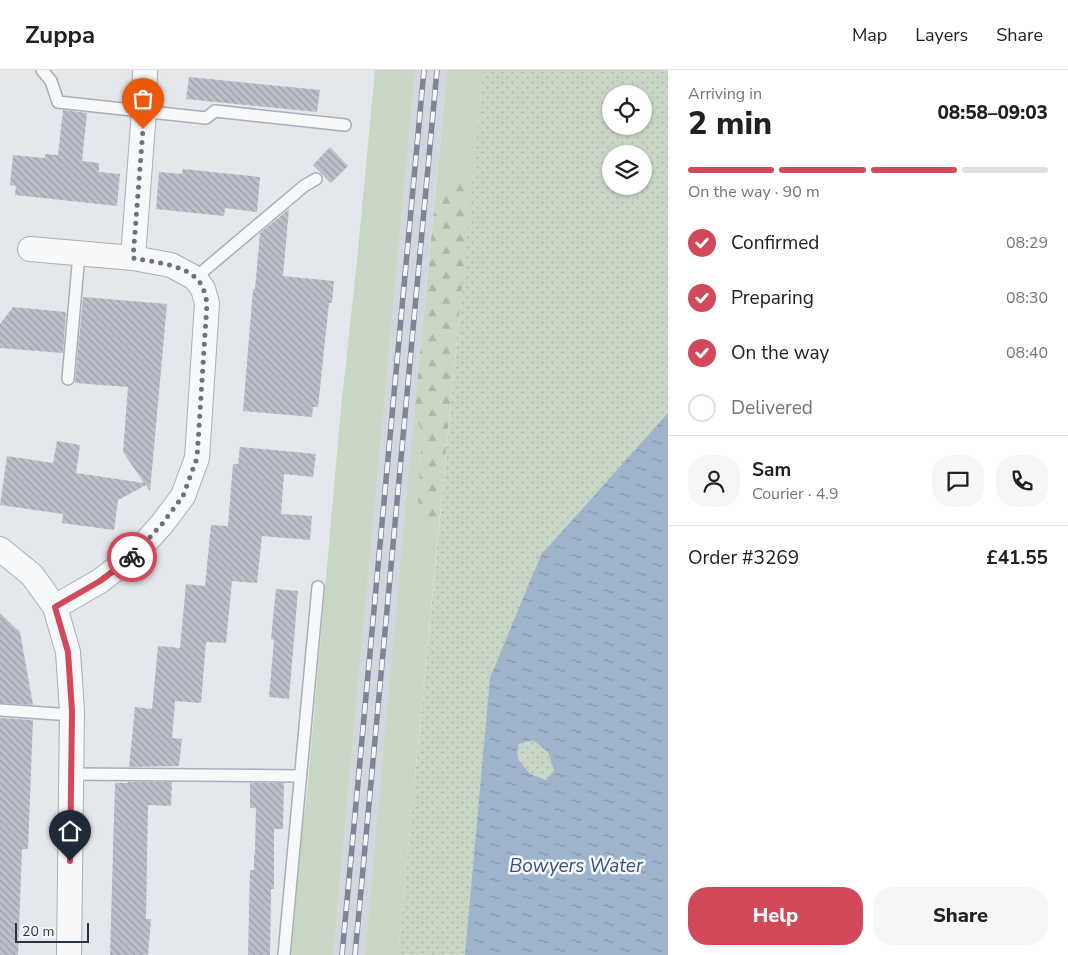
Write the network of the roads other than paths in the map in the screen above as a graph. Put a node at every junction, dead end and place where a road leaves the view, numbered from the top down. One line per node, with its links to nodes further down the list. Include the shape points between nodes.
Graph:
1 (42, 70): 3 (lane, via 51,81 58,102)
2 (145, 70): 3 (street)
3 (144, 111): 4 (lane, via 206,118 215,111); 8 (street)
4 (345, 125)
5 (316, 179): 9 (lane)
6 (30, 249): 7 (street)
7 (79, 254): 8 (street); 10 (lane)
8 (133, 258): 9 (street, via 171,265)
9 (196, 278): 13 (street, via 207,303 206,329 197,458 183,496 135,554 100,581)
10 (68, 379)
11 (0, 549): 13 (street, via 32,574)
12 (318, 587): 17 (lane)
13 (55, 607): 15 (street, via 68,652)
14 (0, 710): 15 (lane)
15 (72, 716): 16 (street)
16 (71, 774): 17 (lane); 18 (street)
17 (300, 776): 19 (lane)
18 (68, 955)
19 (284, 955)

